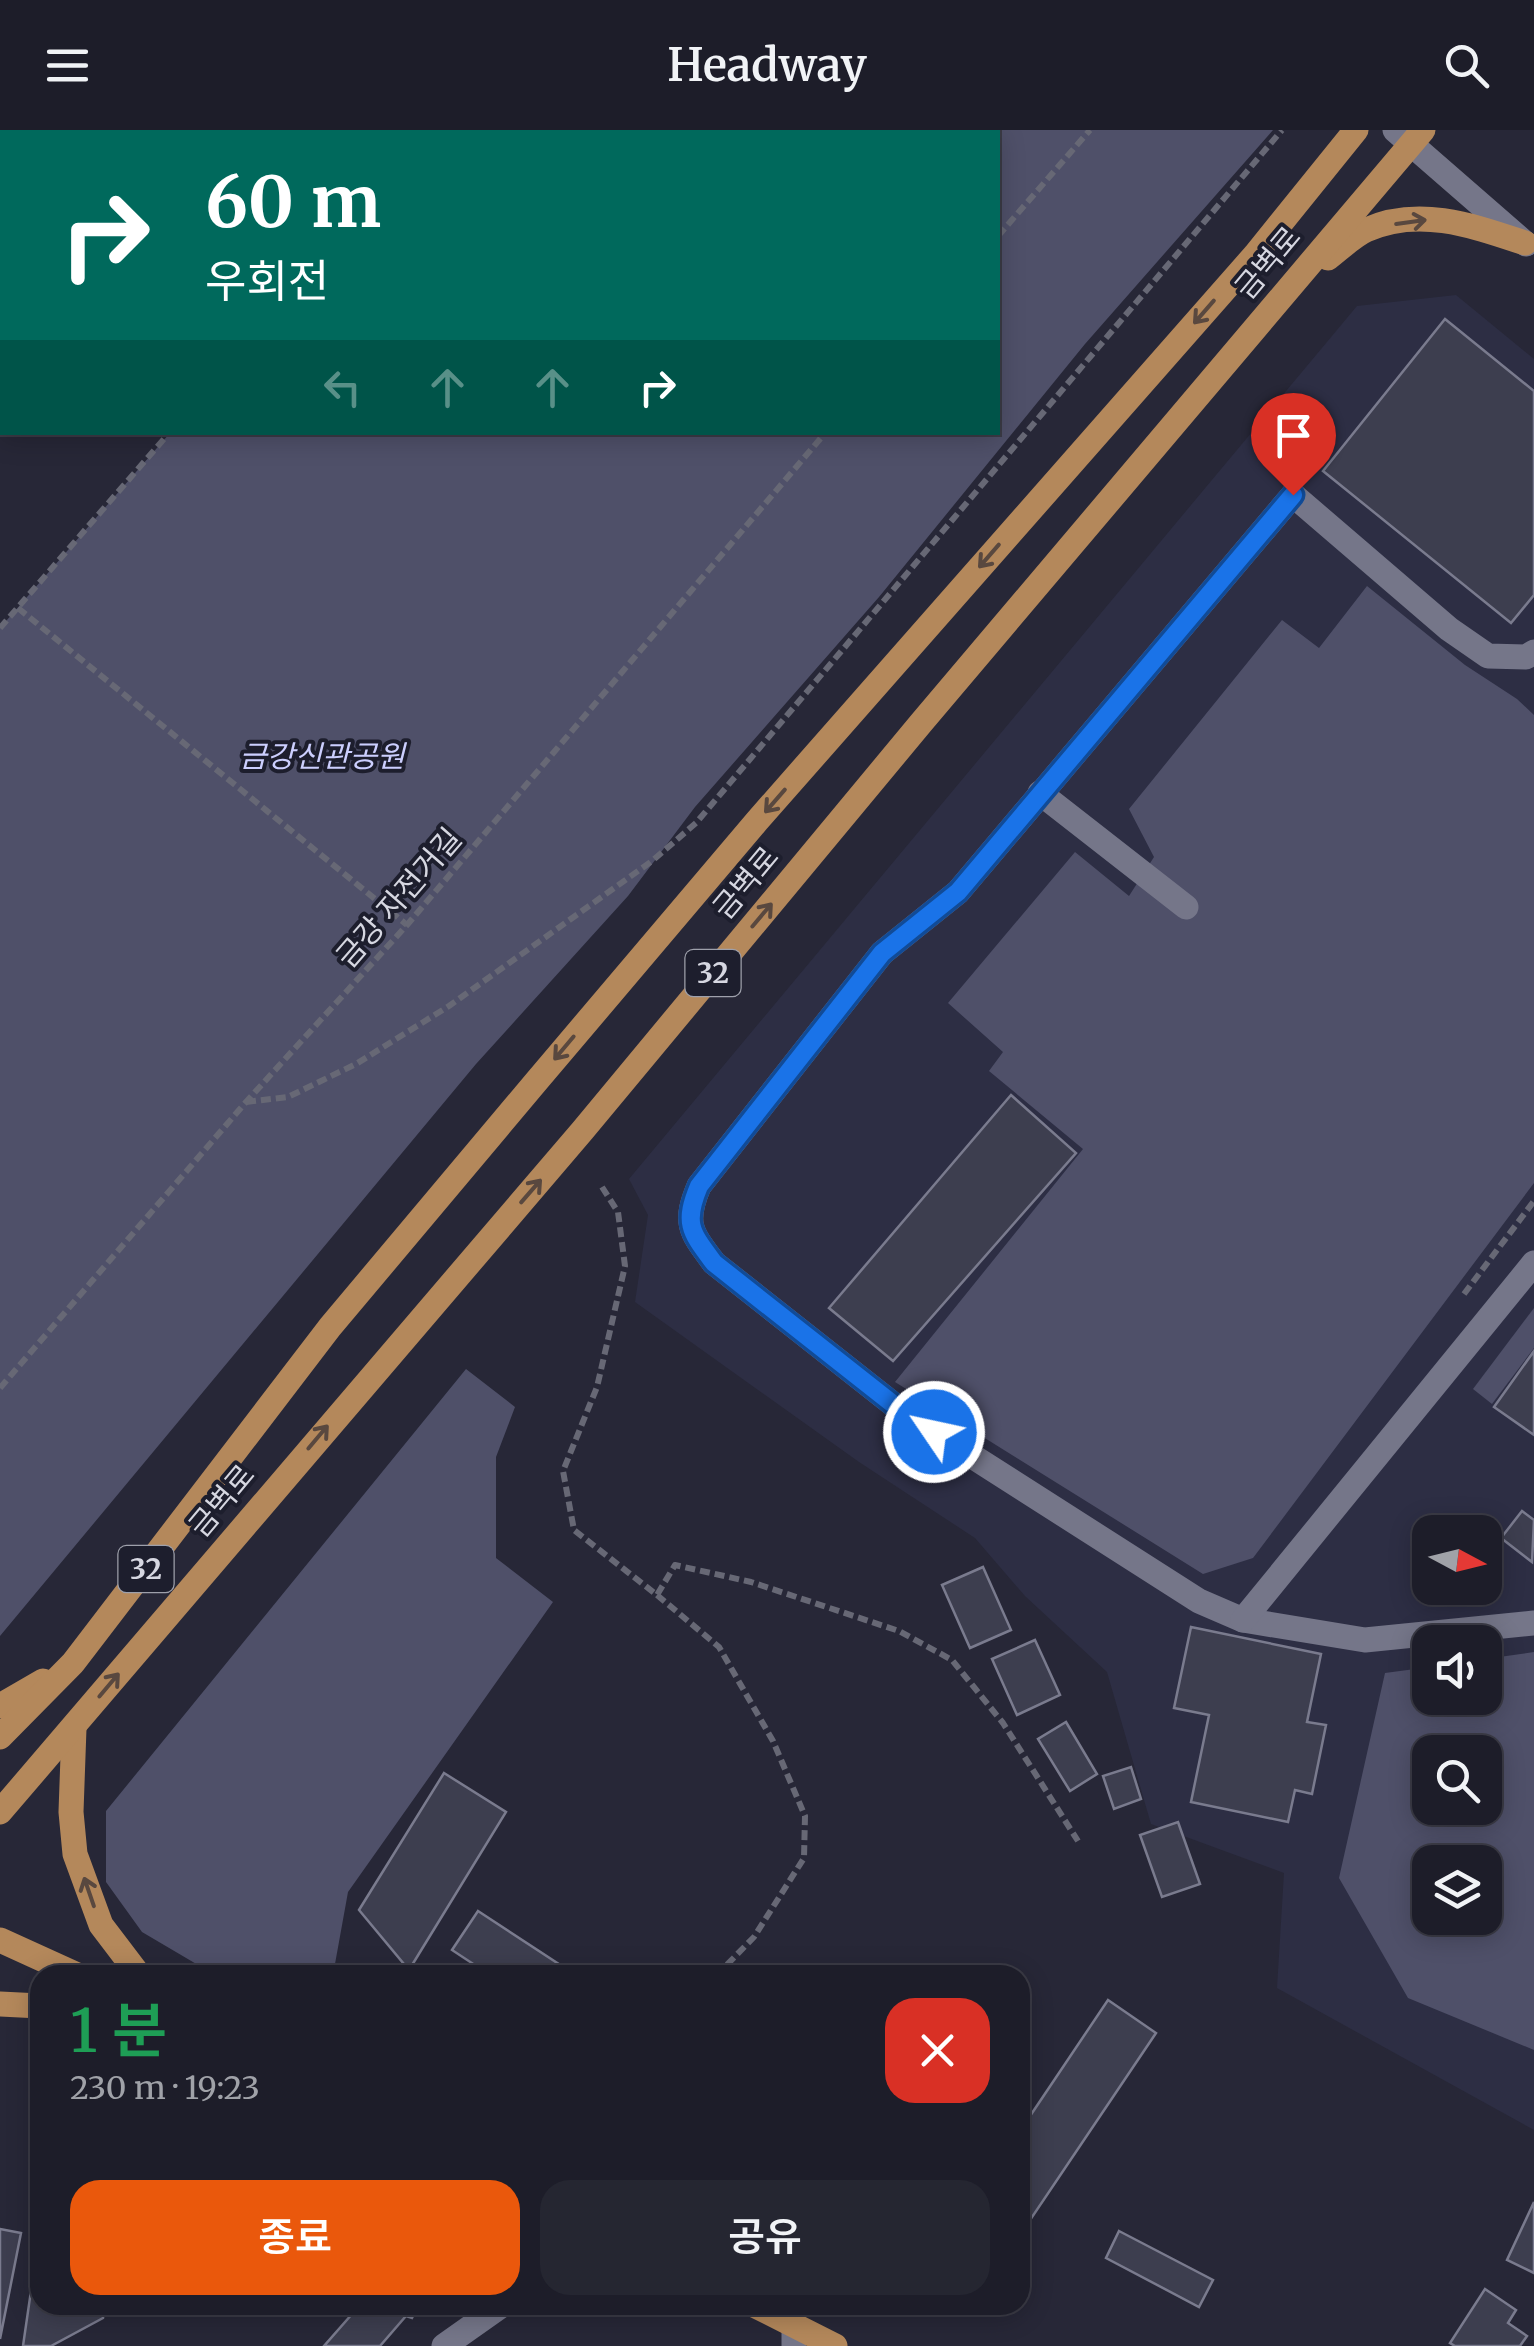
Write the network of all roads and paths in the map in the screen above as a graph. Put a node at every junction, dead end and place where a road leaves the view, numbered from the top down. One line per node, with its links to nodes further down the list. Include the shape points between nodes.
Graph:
1 (1090, 130): 5 (path)
2 (1282, 130): 16 (path, via 696,823 449,1006 356,1064 288,1097)
3 (1356, 130): 25 (main road, 금벽로 / 32, one-way to 25, via 342,1312)
4 (1410, 134): 6 (street); 7 (main road, 금벽로 / 32)
5 (1000, 234)
6 (1531, 242): 7 (main road, one-way to 6, via 1366,230 1417,218 1459,221)
7 (1296, 281): 27 (main road, 금벽로 / 32, one-way to 7)
8 (167, 435): 10 (path)
9 (823, 435): 15 (path, 금강 자전거길)
10 (18, 608): 11 (path); 15 (path)
11 (0, 628)
12 (1534, 652): 13 (street, via 1488,656 1293,495)
13 (1040, 793): 14 (street); 23 (street, via 958,892 882,953 699,1186 688,1210 695,1238 714,1263 903,1412 1199,1601)
14 (1186, 907)
15 (407, 925): 16 (path, 금강 자전거길)
16 (246, 1102): 21 (path, 금강 자전거길)
17 (602, 1187): 22 (path, via 618,1212 625,1266 597,1386 562,1470 574,1530)
18 (1534, 1201): 20 (path)
19 (1534, 1262): 23 (street)
20 (1453, 1310)
21 (0, 1388)
22 (656, 1595): 30 (path, via 674,1565 713,1573 898,1630 952,1660 1003,1723); 34 (path, via 719,1647 773,1741 805,1816 804,1858 754,1938)
23 (1243, 1620): 24 (street, via 1365,1640)
24 (1534, 1624)
25 (73, 1663): 26 (main road); 28 (main road, 금벽로 / 32)
26 (0, 1706)
27 (74, 1728): 29 (main road, 금벽로 / 32); 33 (main road, one-way to 27, via 100,1925 75,1854)
28 (0, 1737)
29 (0, 1812)
30 (1078, 1841)
31 (0, 1940): 32 (main road)
32 (55, 1965)
33 (131, 1965)
34 (727, 1965)
35 (0, 2004): 36 (main road)
36 (30, 2006)
37 (488, 2315): 40 (street)
38 (767, 2315): 39 (main road)
39 (794, 2336): 41 (main road)
40 (444, 2346)
41 (835, 2346)

